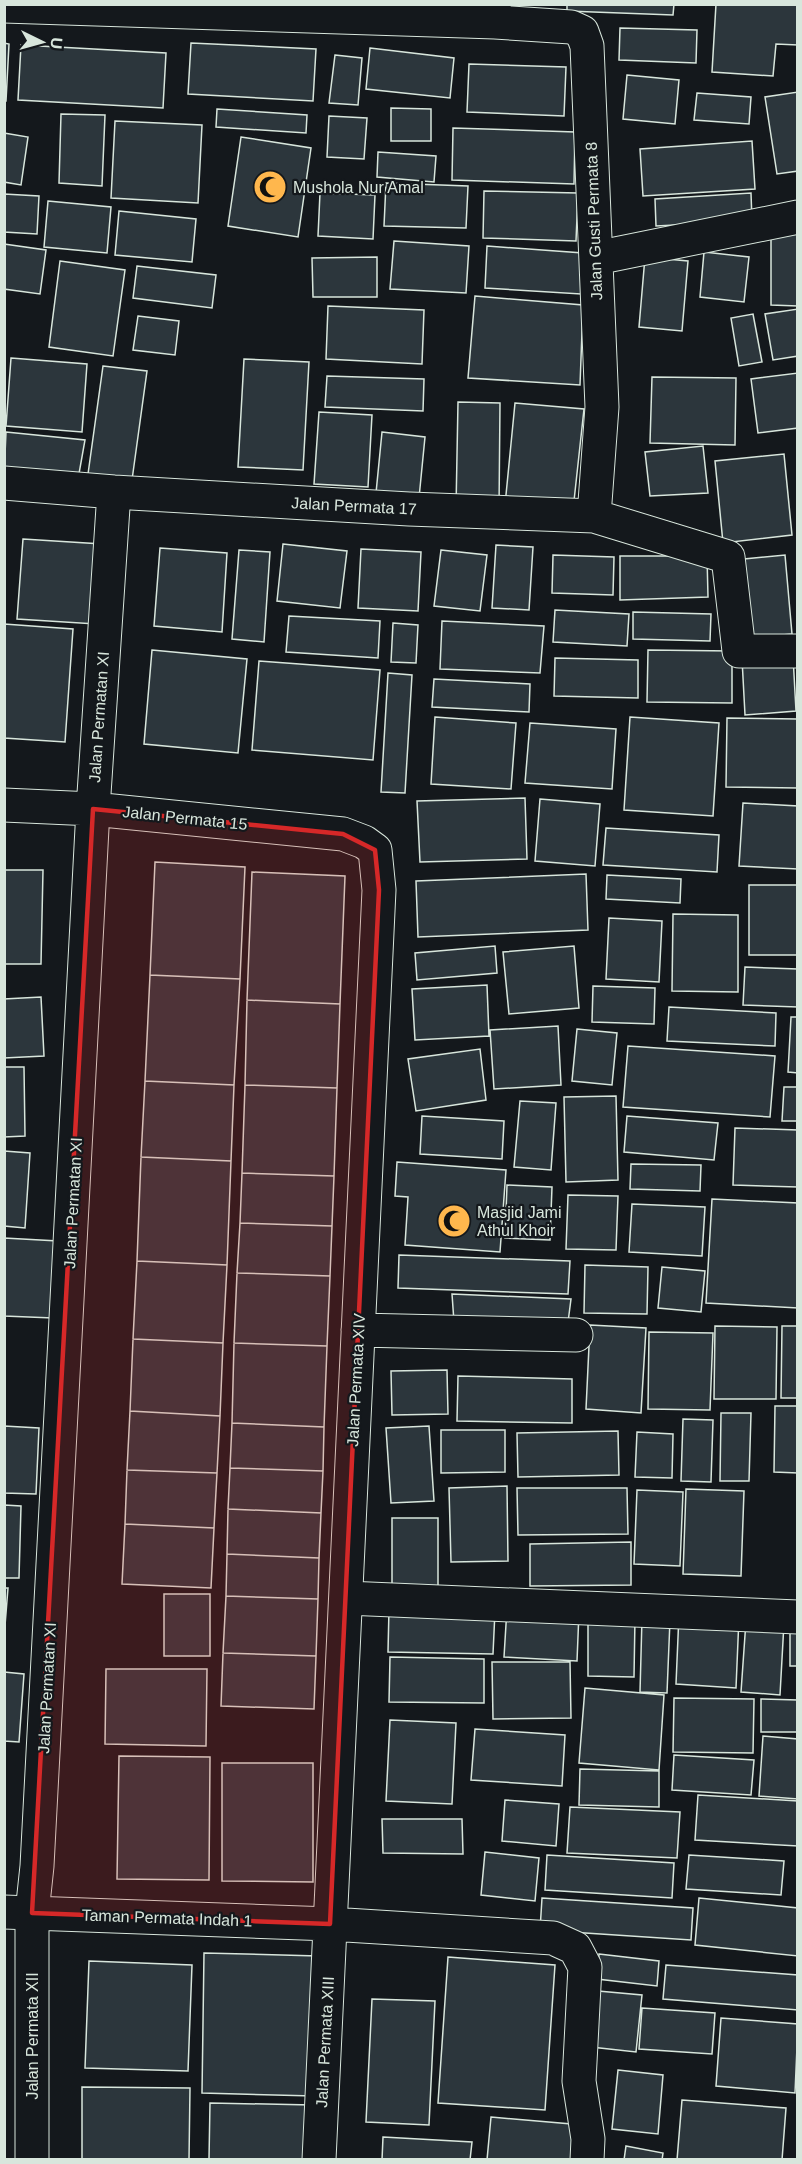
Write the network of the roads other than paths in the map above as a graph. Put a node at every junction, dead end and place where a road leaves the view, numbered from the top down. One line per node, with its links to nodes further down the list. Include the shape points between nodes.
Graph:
1 (4, 6): 2 (street)
2 (494, 13): 4 (street, Jalan Gusti Permata 8, via 582,32 588,61)
3 (798, 217): 4 (street)
4 (596, 258): 7 (street, Jalan Gusti Permata 8, via 602,407)
5 (4, 483): 6 (street, Jalan Permata 17)
6 (114, 492): 7 (street, Jalan Permata 17); 10 (street, Jalan Permatan XI)
7 (594, 516): 8 (street, Jalan Permata 17, via 728,557 739,651)
8 (798, 651)
9 (4, 805): 10 (street, Jalan Permata 15)
10 (93, 809): 11 (street, Jalan Permata 15, via 343,834); 16 (street, Jalan Permatan XI, via 37,1866)
11 (364, 842): 12 (street, Jalan Permata XIV, via 375,850 379,890)
12 (358, 1330): 13 (street); 14 (street, Jalan Permata XIV)
13 (576, 1335)
14 (346, 1598): 15 (street); 17 (street, Jalan Permata XIV)
15 (798, 1617)
16 (18, 1913): 17 (street, Taman Permata Indah 1); 18 (street, Jalan Permata XII)
17 (330, 1924): 19 (street, Jalan Permata XIII); 20 (street, Taman Permata Indah 1, via 553,1938 576,1948 585,1967 579,2081 588,2139)
18 (32, 2160)
19 (319, 2160)
20 (586, 2160)

